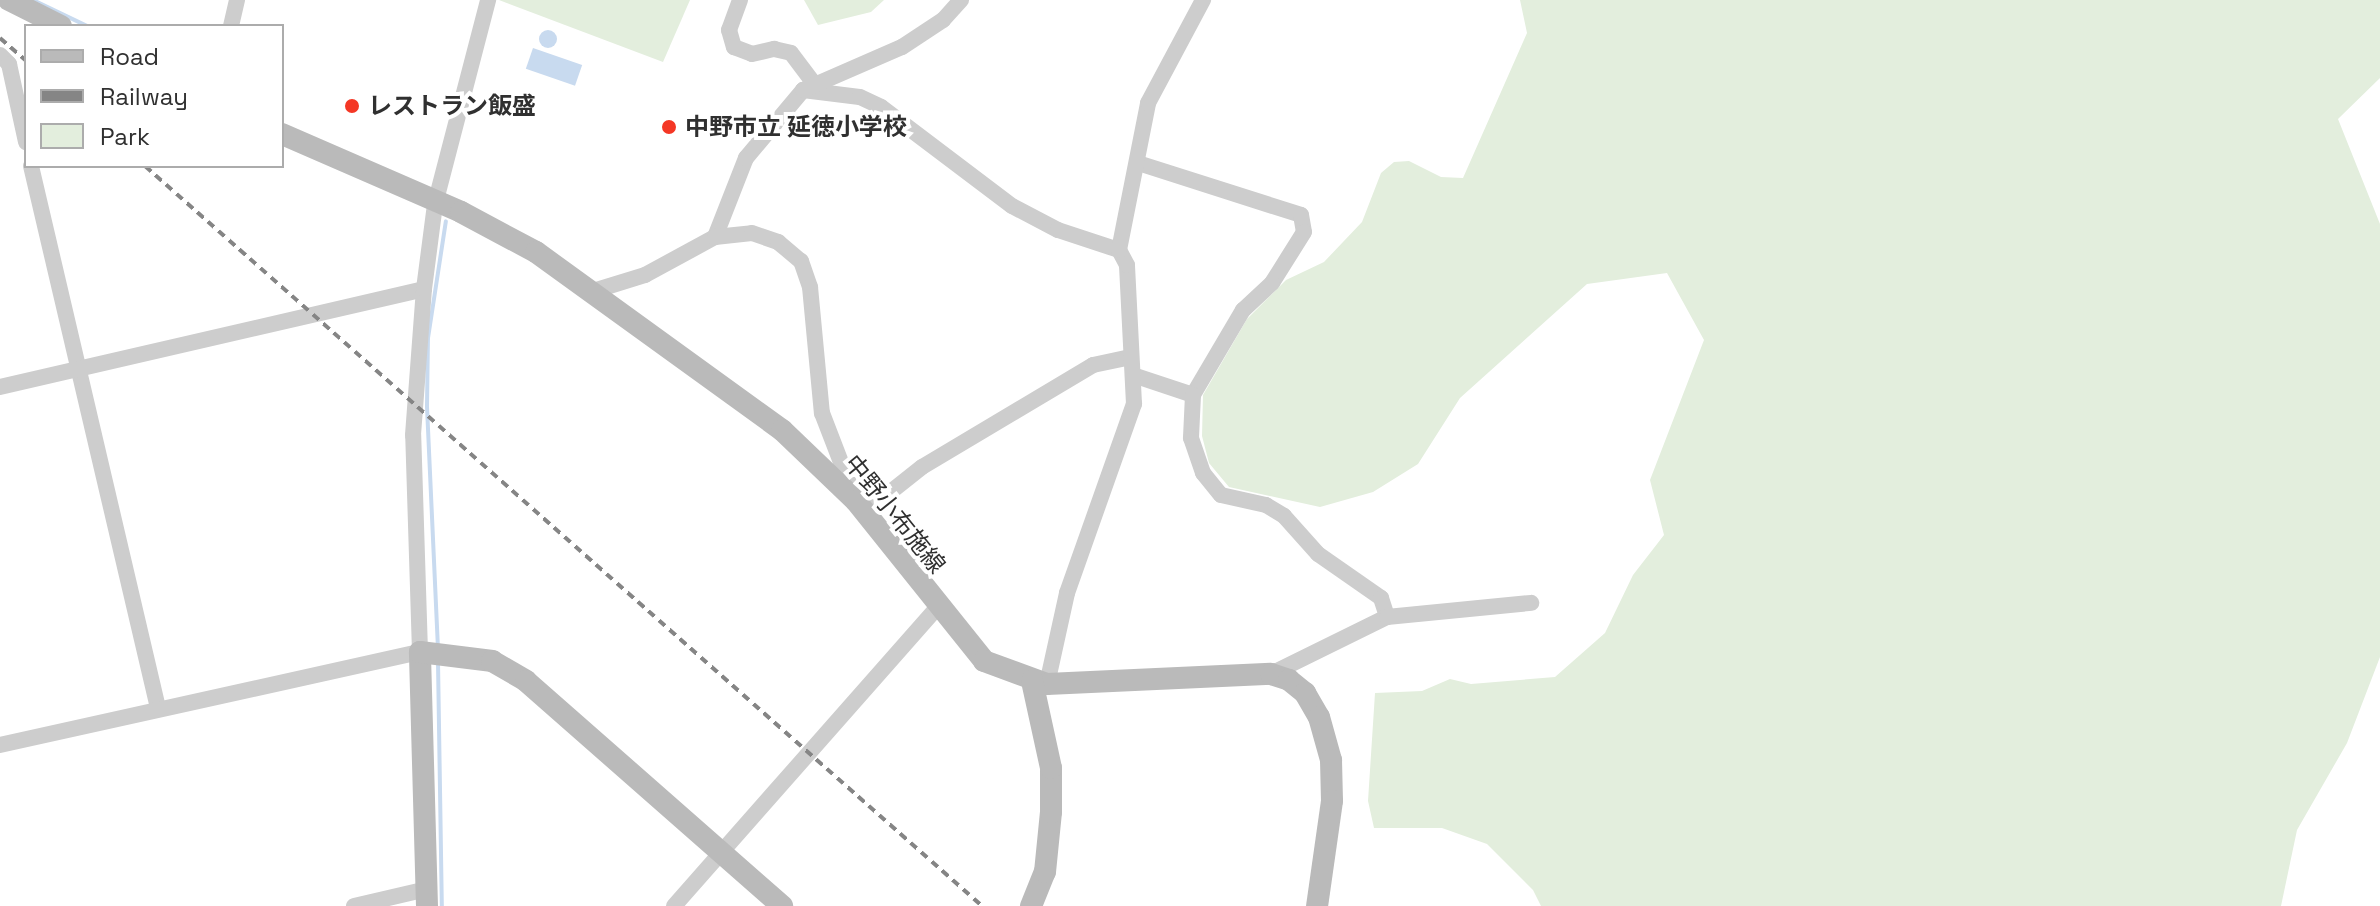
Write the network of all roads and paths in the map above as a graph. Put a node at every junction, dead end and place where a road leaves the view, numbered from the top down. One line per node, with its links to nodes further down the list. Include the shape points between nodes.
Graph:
1 (9, 0): 7 (main road)
2 (237, 0): 8 (street)
3 (488, 0): 15 (street)
4 (740, 0): 10 (street, via 729,30 734,47 752,54 774,49 791,53)
5 (961, 0): 10 (street, via 943,20 902,47)
6 (1203, 0): 13 (street, via 1148,103)
7 (57, 24)
8 (231, 24)
9 (0, 55): 11 (street, via 9,64)
10 (808, 86): 16 (street, via 746,158); 17 (street, via 881,107 1012,206 1058,230)
11 (24, 133)
12 (284, 135): 15 (main road, 中野小布施線)
13 (1138, 163): 17 (street); 24 (street, via 1301,215 1304,232 1272,283 1243,310)
14 (31, 168): 21 (street)
15 (435, 204): 18 (street); 19 (main road, 中野小布施線, via 536,252)
16 (715, 237): 19 (street, via 645,275); 25 (street, via 752,233 778,242 801,261 810,287 822,413)
17 (1119, 250): 20 (street, via 1127,265)
18 (424, 289): 21 (street); 29 (street, via 413,435)
19 (590, 292): 25 (main road, 中野小布施線, via 782,430)
20 (1130, 357): 22 (street); 25 (street, via 1093,365)
21 (76, 369): 23 (street); 32 (street)
22 (1133, 375): 24 (street); 31 (street, via 1134,404)
23 (0, 387)
24 (1193, 395): 28 (street, via 1191,438 1203,473 1221,495 1266,505 1284,516 1318,554 1381,598)
25 (860, 507): 27 (main road, 中野小布施線)
26 (1531, 603): 28 (street)
27 (937, 608): 31 (main road, 中野小布施線, via 984,661); 34 (street)
28 (1387, 617): 30 (street)
29 (420, 652): 32 (street); 34 (main road, via 492,661 526,681); 35 (main road)
30 (1271, 674): 31 (main road, 中野小布施線); 40 (main road, via 1305,693 1319,717 1331,760 1332,801)
31 (1039, 682): 39 (main road, via 1051,768 1051,812 1045,872)
32 (158, 708): 33 (street)
33 (0, 745)
34 (722, 852): 37 (street); 38 (main road)
35 (427, 898): 36 (street)
36 (354, 906)
37 (674, 906)
38 (782, 906)
39 (1031, 906)
40 (1317, 906)

